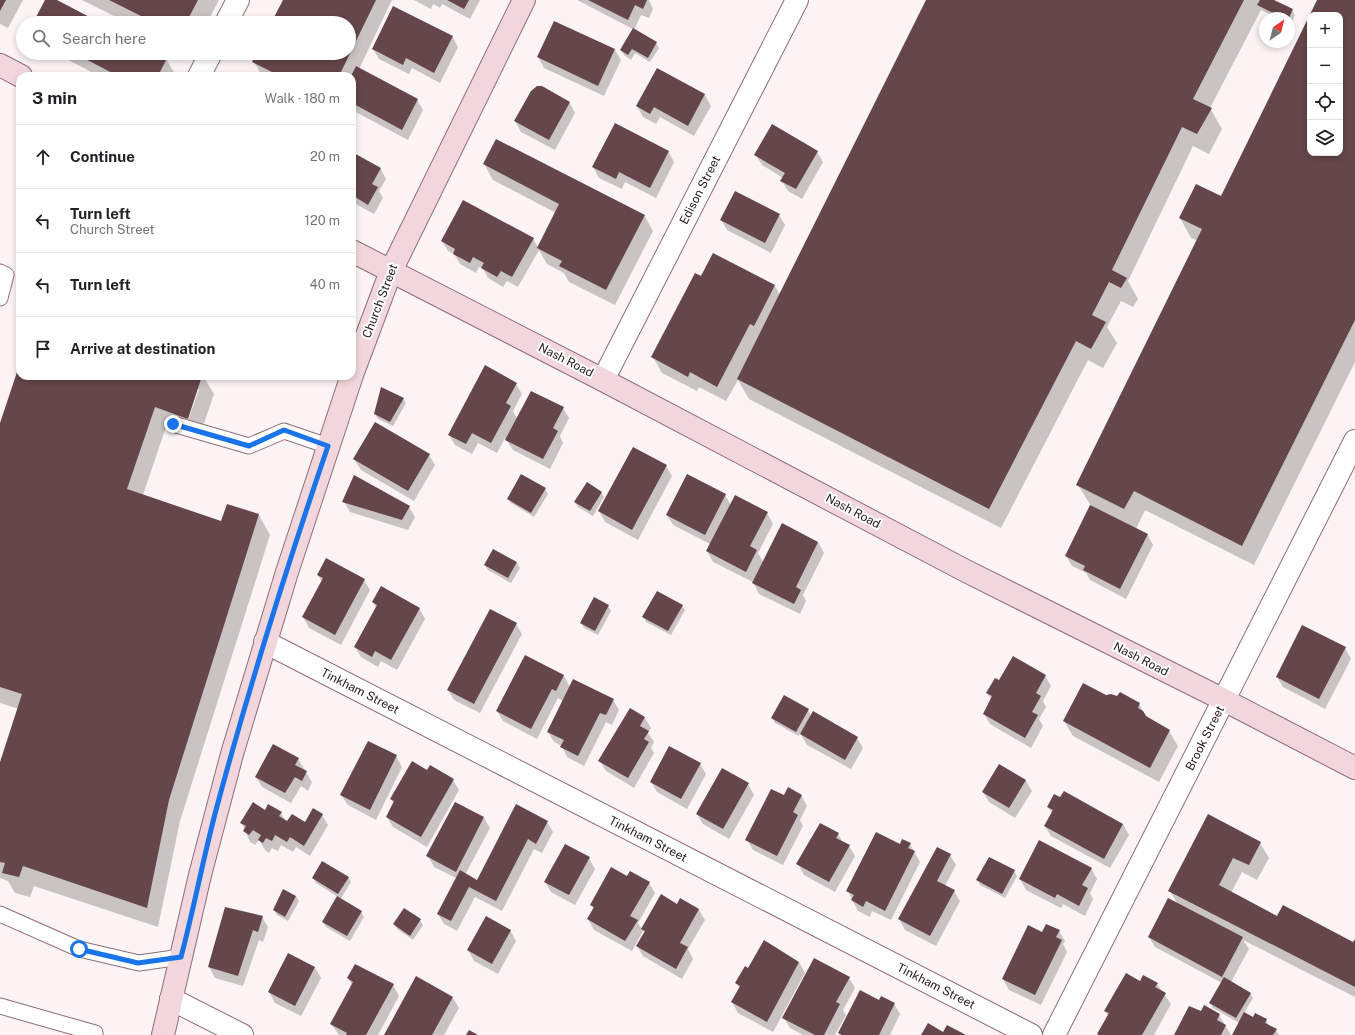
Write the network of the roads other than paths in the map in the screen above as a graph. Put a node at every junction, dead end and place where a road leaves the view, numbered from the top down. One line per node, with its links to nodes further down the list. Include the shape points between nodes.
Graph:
1 (238, 0): 4 (street)
2 (524, 0): 10 (main road, Church Street)
3 (797, 0): 15 (street, Edison Street)
4 (230, 16)
5 (207, 60): 7 (street)
6 (0, 65): 8 (main road)
7 (201, 72)
8 (16, 73)
9 (356, 253): 10 (main road, Nash Road)
10 (391, 271): 13 (main road, Church Street); 15 (main road, Nash Road)
11 (0, 272): 12 (lane, via 6,274)
12 (0, 298)
13 (356, 364)
14 (350, 380): 18 (main road, Church Street)
15 (603, 380): 20 (main road, Nash Road, via 966,571)
16 (173, 424): 18 (lane, via 249,446 284,430)
17 (1355, 441): 20 (street, Brook Street)
18 (328, 446): 19 (main road, Church Street)
19 (265, 642): 23 (main road, Church Street, via 216,811); 29 (street, Tinkham Street)
20 (1224, 700): 21 (main road, Nash Road); 30 (street, Brook Street)
21 (1355, 768)
22 (0, 914): 23 (lane, via 79,949 138,963)
23 (181, 957): 24 (main road, Church Street)
24 (171, 998): 27 (main road, Church Street); 28 (street)
25 (0, 1006): 26 (lane)
26 (95, 1035)
27 (163, 1035)
28 (242, 1035)
29 (1031, 1035)
30 (1054, 1035)

